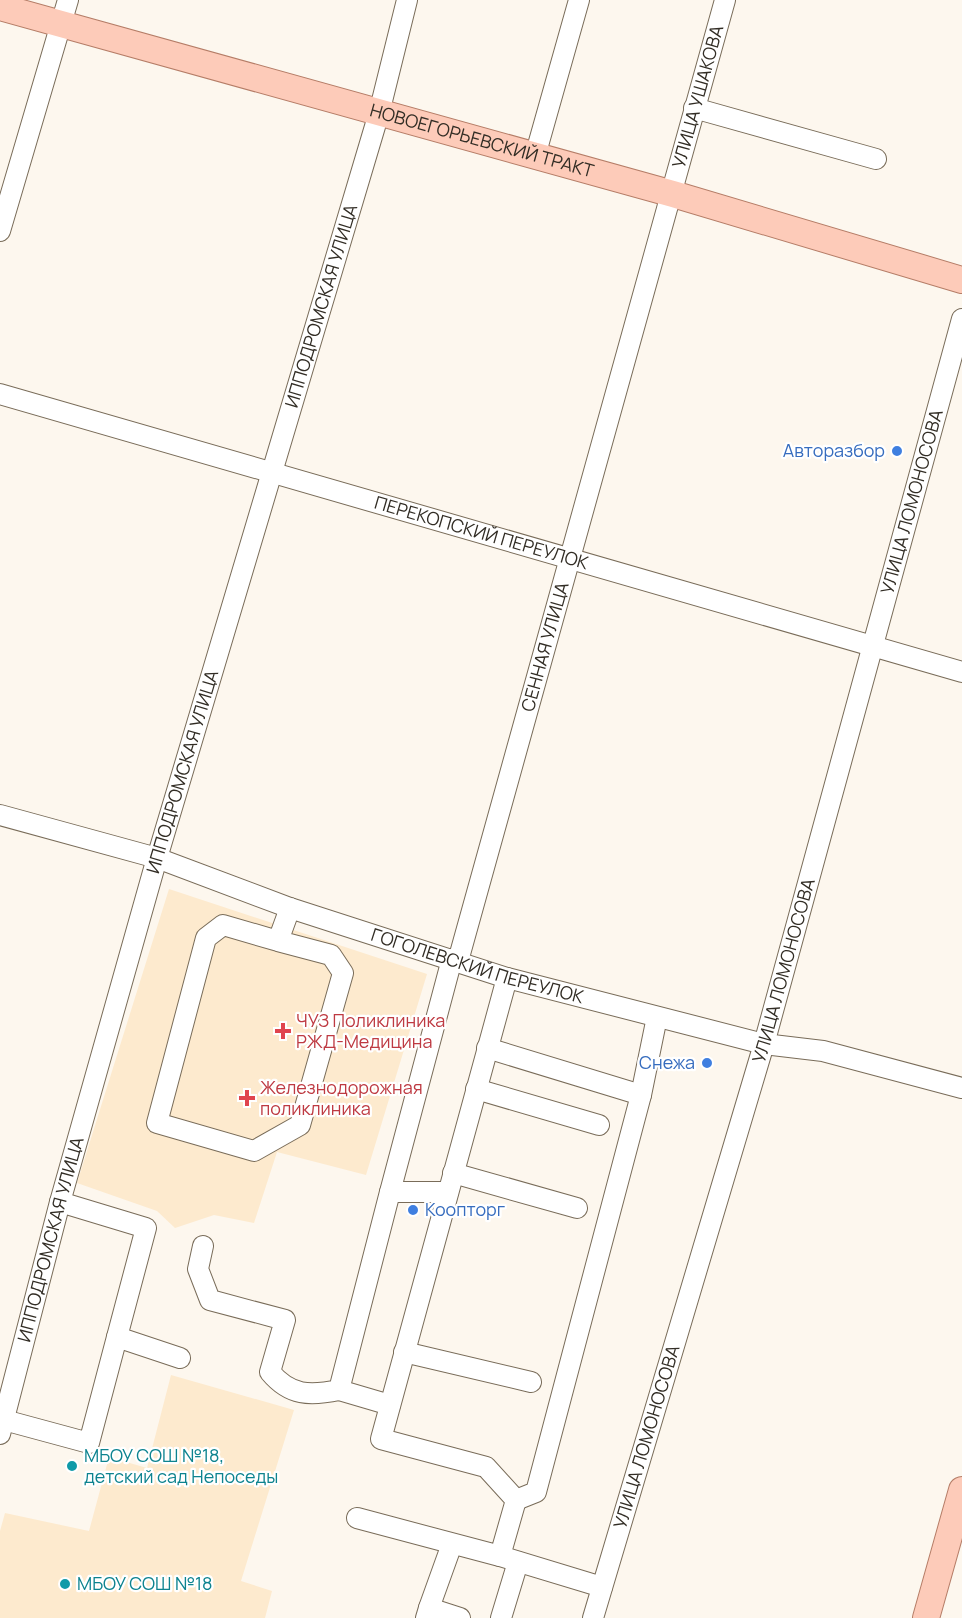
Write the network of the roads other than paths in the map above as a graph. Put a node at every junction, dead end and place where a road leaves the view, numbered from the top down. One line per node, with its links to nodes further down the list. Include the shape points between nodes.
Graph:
1 (68, 0): 6 (street)
2 (407, 0): 8 (street, ИППОДРОМСКАЯ УЛИЦА)
3 (579, 0): 9 (street)
4 (725, 0): 7 (street, УЛИЦА УШАКОВА)
5 (0, 7): 6 (main road, НОВОЕГОРЬЕВСКИЙ ТРАКТ)
6 (60, 25): 8 (main road, НОВОЕГОРЬЕВСКИЙ ТРАКТ); 12 (street)
7 (694, 108): 10 (street); 11 (street, УЛИЦА УШАКОВА)
8 (379, 113): 9 (main road, НОВОЕГОРЬЕВСКИЙ ТРАКТ); 16 (street, ИППОДРОМСКАЯ УЛИЦА)
9 (535, 156): 11 (main road, НОВОЕГОРЬЕВСКИЙ ТРАКТ)
10 (876, 159)
11 (673, 194): 13 (main road, НОВОЕГОРЬЕВСКИЙ ТРАКТ); 17 (street, СЕННАЯ УЛИЦА)
12 (0, 231)
13 (962, 280)
14 (962, 319): 18 (street, УЛИЦА ЛОМОНОСОВА)
15 (0, 394): 16 (street, ПЕРЕКОПСКИЙ ПЕРЕУЛОК)
16 (272, 472): 17 (street, ПЕРЕКОПСКИЙ ПЕРЕУЛОК); 21 (street, ИППОДРОМСКАЯ УЛИЦА)
17 (571, 561): 18 (street, ПЕРЕКОПСКИЙ ПЕРЕУЛОК); 24 (street, СЕННАЯ УЛИЦА)
18 (872, 647): 19 (street, ПЕРЕКОПСКИЙ ПЕРЕУЛОК); 27 (street, УЛИЦА ЛОМОНОСОВА)
19 (962, 672)
20 (0, 815): 21 (street, ГОГОЛЕВСКИЙ ПЕРЕУЛОК)
21 (157, 858): 22 (street, ГОГОЛЕВСКИЙ ПЕРЕУЛОК); 35 (street, ИППОДРОМСКАЯ УЛИЦА)
22 (290, 908): 23 (street); 24 (street, ГОГОЛЕВСКИЙ ПЕРЕУЛОК)
23 (278, 941): 23 (street, via 223,925 206,938 157,1123 254,1151 300,1125 343,973 331,955)
24 (455, 960): 25 (street, ГОГОЛЕВСКИЙ ПЕРЕУЛОК); 34 (street, СЕННАЯ УЛИЦА)
25 (507, 978): 26 (street, ГОГОЛЕВСКИЙ ПЕРЕУЛОК); 28 (street)
26 (657, 1017): 27 (street, ГОГОЛЕВСКИЙ ПЕРЕУЛОК); 31 (street)
27 (764, 1044): 29 (street, ГОГОЛЕВСКИЙ ПЕРЕУЛОК, via 824,1051); 50 (street, УЛИЦА ЛОМОНОСОВА)
28 (487, 1048): 30 (street); 31 (street)
29 (962, 1088)
30 (476, 1089): 32 (street); 33 (street)
31 (641, 1095): 46 (street, via 536,1492)
32 (599, 1125)
33 (451, 1182): 34 (street); 36 (street); 39 (street)
34 (390, 1192): 42 (street, СЕННАЯ УЛИЦА)
35 (60, 1202): 38 (street, via 146,1228); 44 (street, ИППОДРОМСКАЯ УЛИЦА)
36 (578, 1208)
37 (203, 1246): 42 (street, via 198,1269 210,1300 285,1320 270,1372 281,1386 301,1393)
38 (117, 1337): 40 (street); 44 (street, via 89,1443)
39 (404, 1352): 41 (street); 43 (street)
40 (180, 1358)
41 (531, 1382)
42 (339, 1390): 43 (street)
43 (390, 1405): 46 (street, via 381,1439 486,1467)
44 (2, 1427)
45 (962, 1490): 55 (main road)
46 (516, 1500): 49 (street)
47 (357, 1518): 48 (street)
48 (452, 1544): 49 (street); 51 (street)
49 (509, 1559): 50 (street); 53 (street)
50 (602, 1587): 54 (street, УЛИЦА ЛОМОНОСОВА)
51 (428, 1613): 52 (street)
52 (460, 1618)
53 (501, 1618)
54 (593, 1618)
55 (926, 1618)

